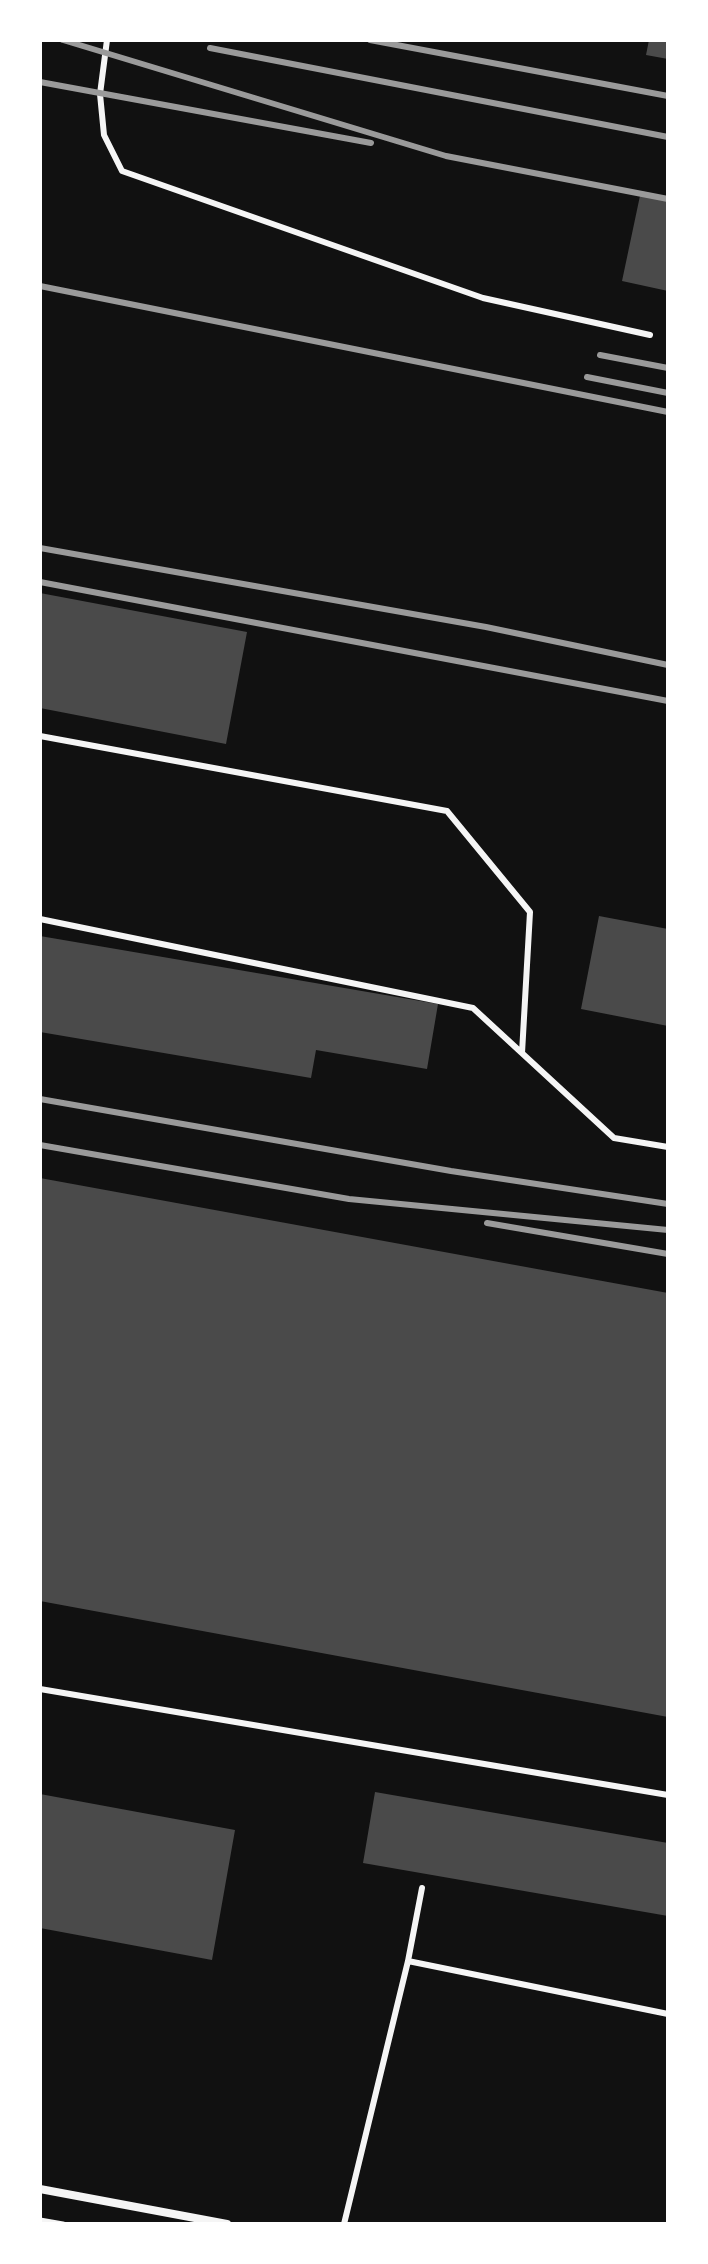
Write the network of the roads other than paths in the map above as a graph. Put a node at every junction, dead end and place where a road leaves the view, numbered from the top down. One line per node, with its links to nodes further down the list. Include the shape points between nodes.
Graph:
1 (107, 40): 2 (lane, via 100,94 104,135 122,171 483,298)
2 (650, 335)
3 (40, 736): 5 (lane, via 447,811 530,912)
4 (40, 919): 5 (lane, via 473,1008)
5 (522, 1053): 6 (lane, via 614,1138)
6 (668, 1147)
7 (40, 1689): 8 (lane)
8 (668, 1795)
9 (422, 1888): 10 (lane)
10 (408, 1961): 11 (lane); 14 (lane)
11 (668, 2014)
12 (40, 2189): 13 (street)
13 (227, 2224)
14 (344, 2224)

